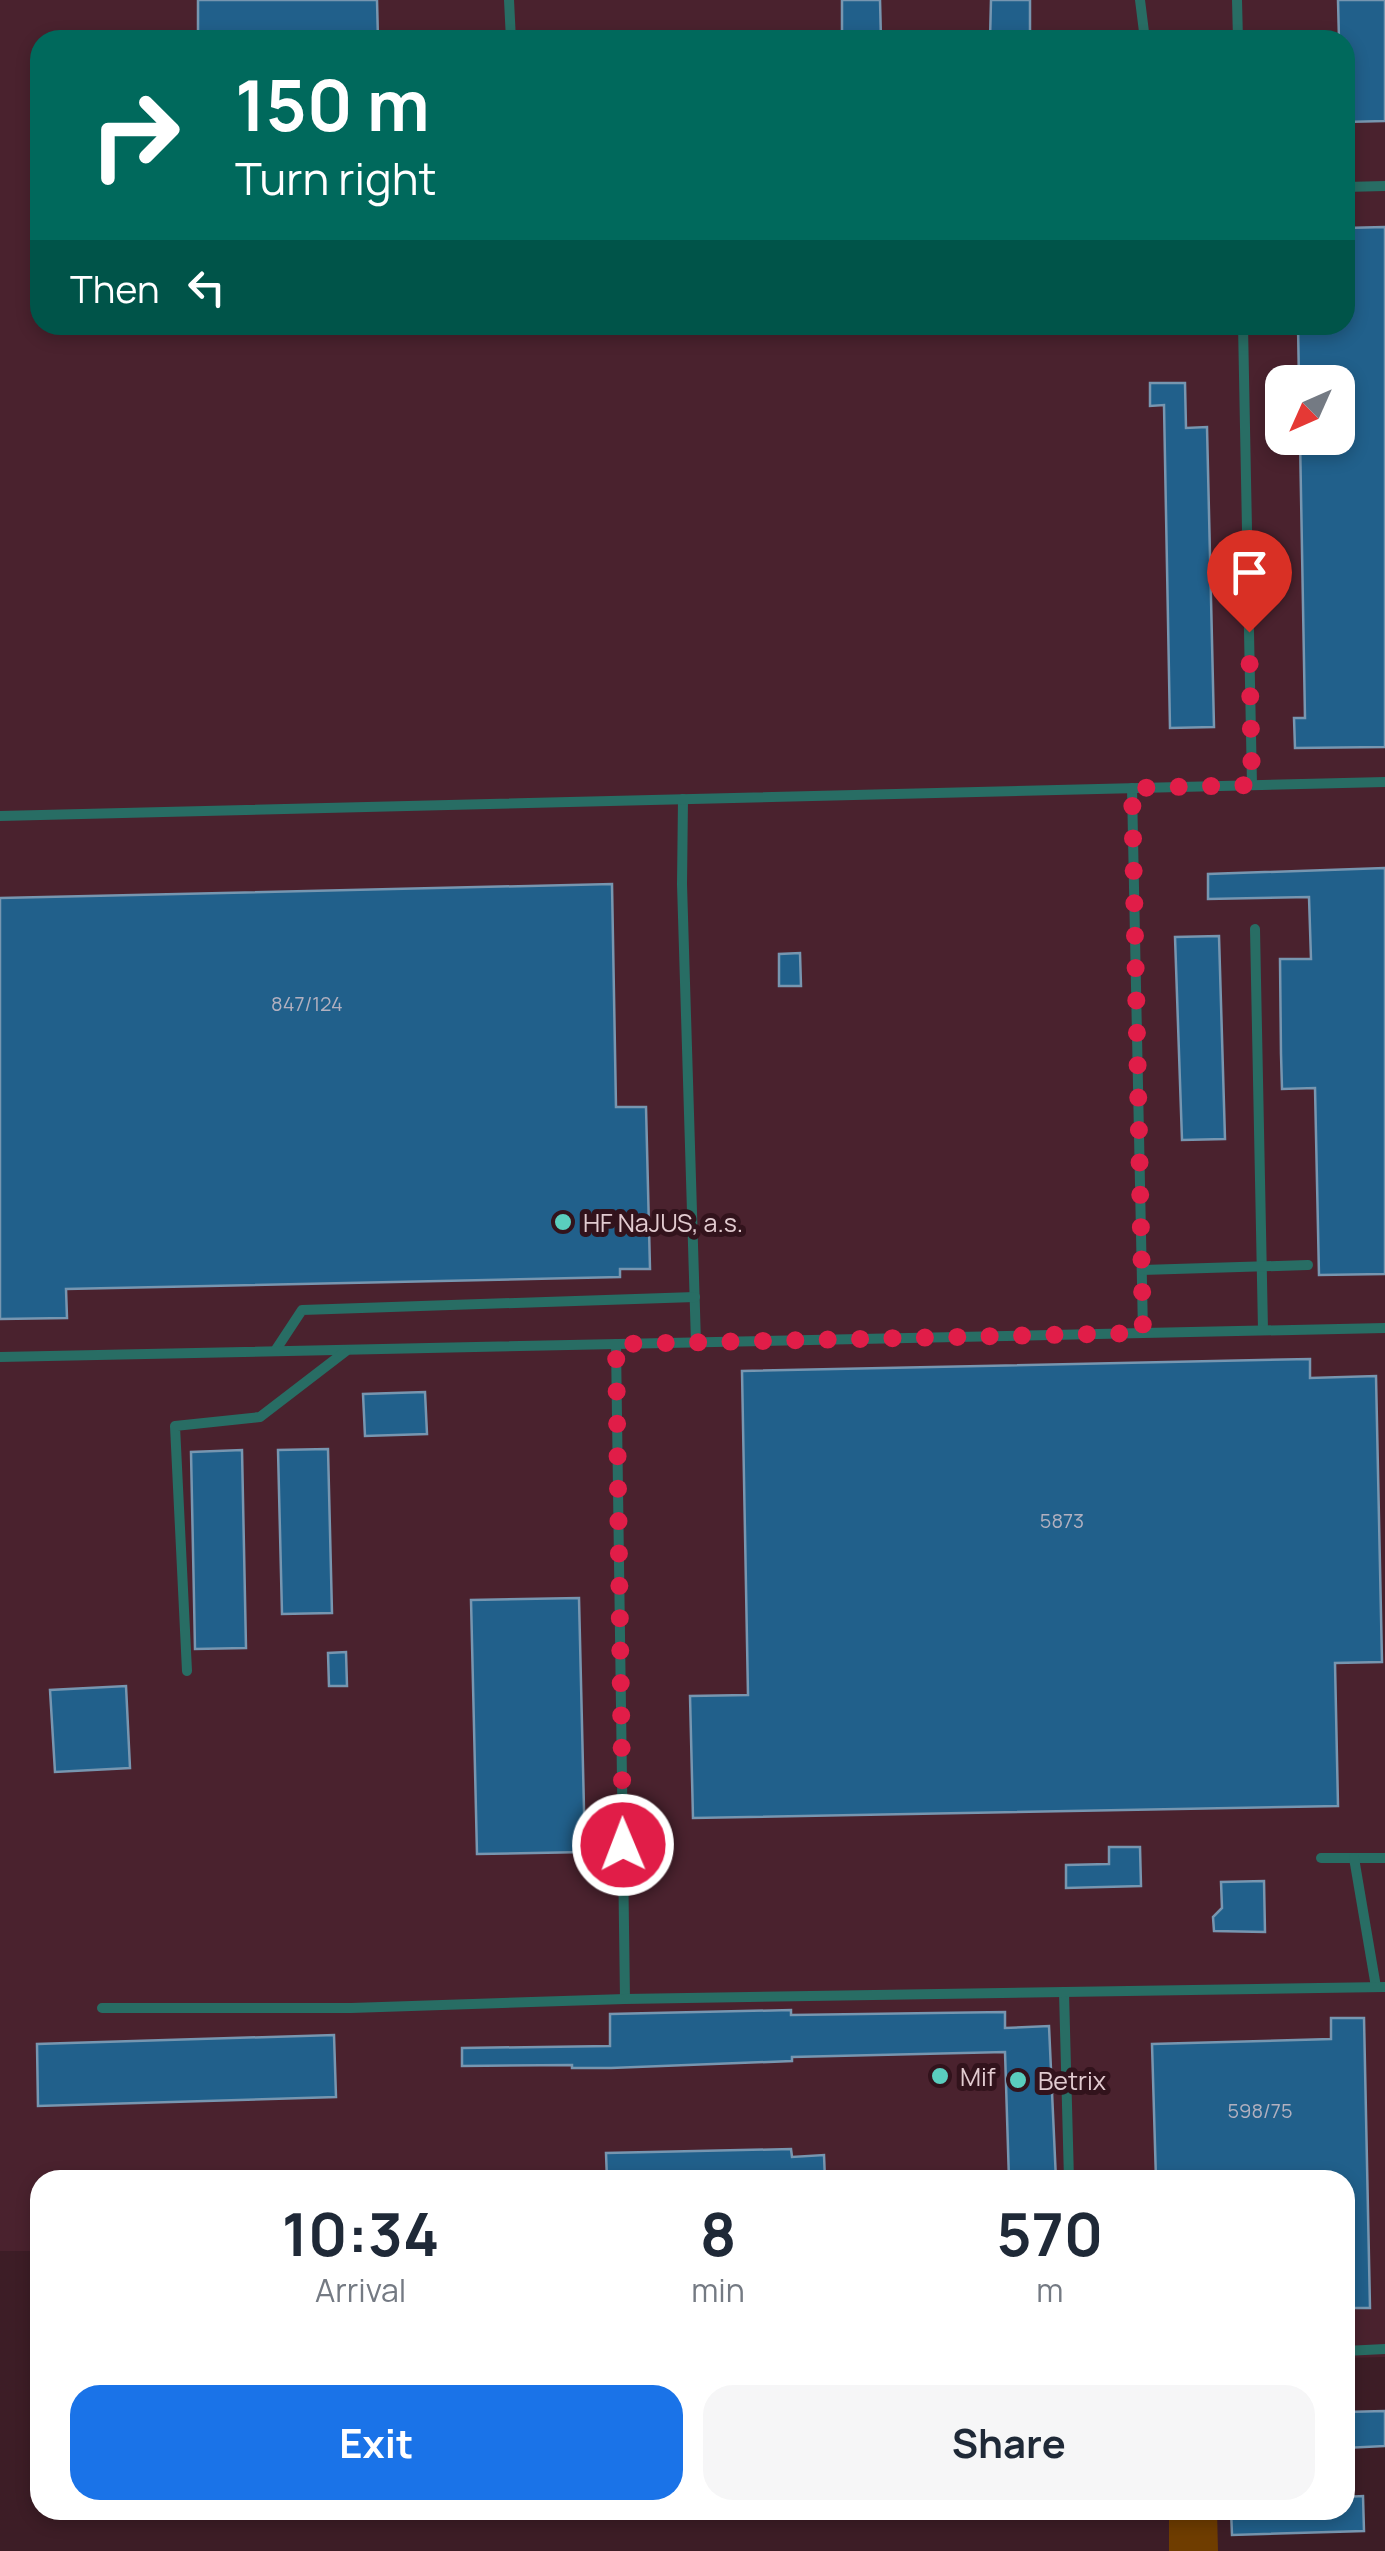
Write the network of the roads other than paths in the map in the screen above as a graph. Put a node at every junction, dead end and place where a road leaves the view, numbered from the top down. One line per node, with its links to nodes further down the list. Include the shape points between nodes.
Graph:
1 (509, 0): 4 (lane)
2 (1140, 0): 5 (lane)
3 (1237, 0): 6 (lane)
4 (510, 30)
5 (1143, 30)
6 (1238, 30)
7 (1385, 186): 8 (lane)
8 (1355, 187)
9 (1243, 335): 11 (lane)
10 (1385, 782): 11 (lane)
11 (1252, 785): 12 (lane)
12 (1132, 788): 13 (lane); 18 (lane)
13 (683, 799): 14 (lane); 19 (lane)
14 (0, 816)
15 (1255, 930): 17 (lane)
16 (1308, 1265): 17 (lane)
17 (1262, 1266): 18 (lane); 21 (lane)
18 (1142, 1270): 22 (lane)
19 (695, 1297): 23 (lane); 26 (lane, via 302,1310)
20 (1385, 1328): 21 (lane)
21 (1263, 1330): 22 (lane)
22 (1143, 1333): 23 (lane)
23 (696, 1342): 24 (lane)
24 (616, 1344): 25 (lane); 34 (lane)
25 (346, 1350): 26 (lane); 28 (lane, via 260,1417 174,1426)
26 (276, 1351): 27 (lane)
27 (0, 1357)
28 (187, 1671)
29 (1321, 1858): 30 (lane)
30 (1354, 1858): 31 (lane); 32 (lane)
31 (1385, 1858)
32 (1380, 1987): 33 (lane)
33 (1064, 1992): 34 (lane); 36 (lane)
34 (625, 1999): 35 (lane)
35 (102, 2008)
36 (1069, 2170)
37 (1385, 2349): 38 (lane)
38 (1355, 2350)

